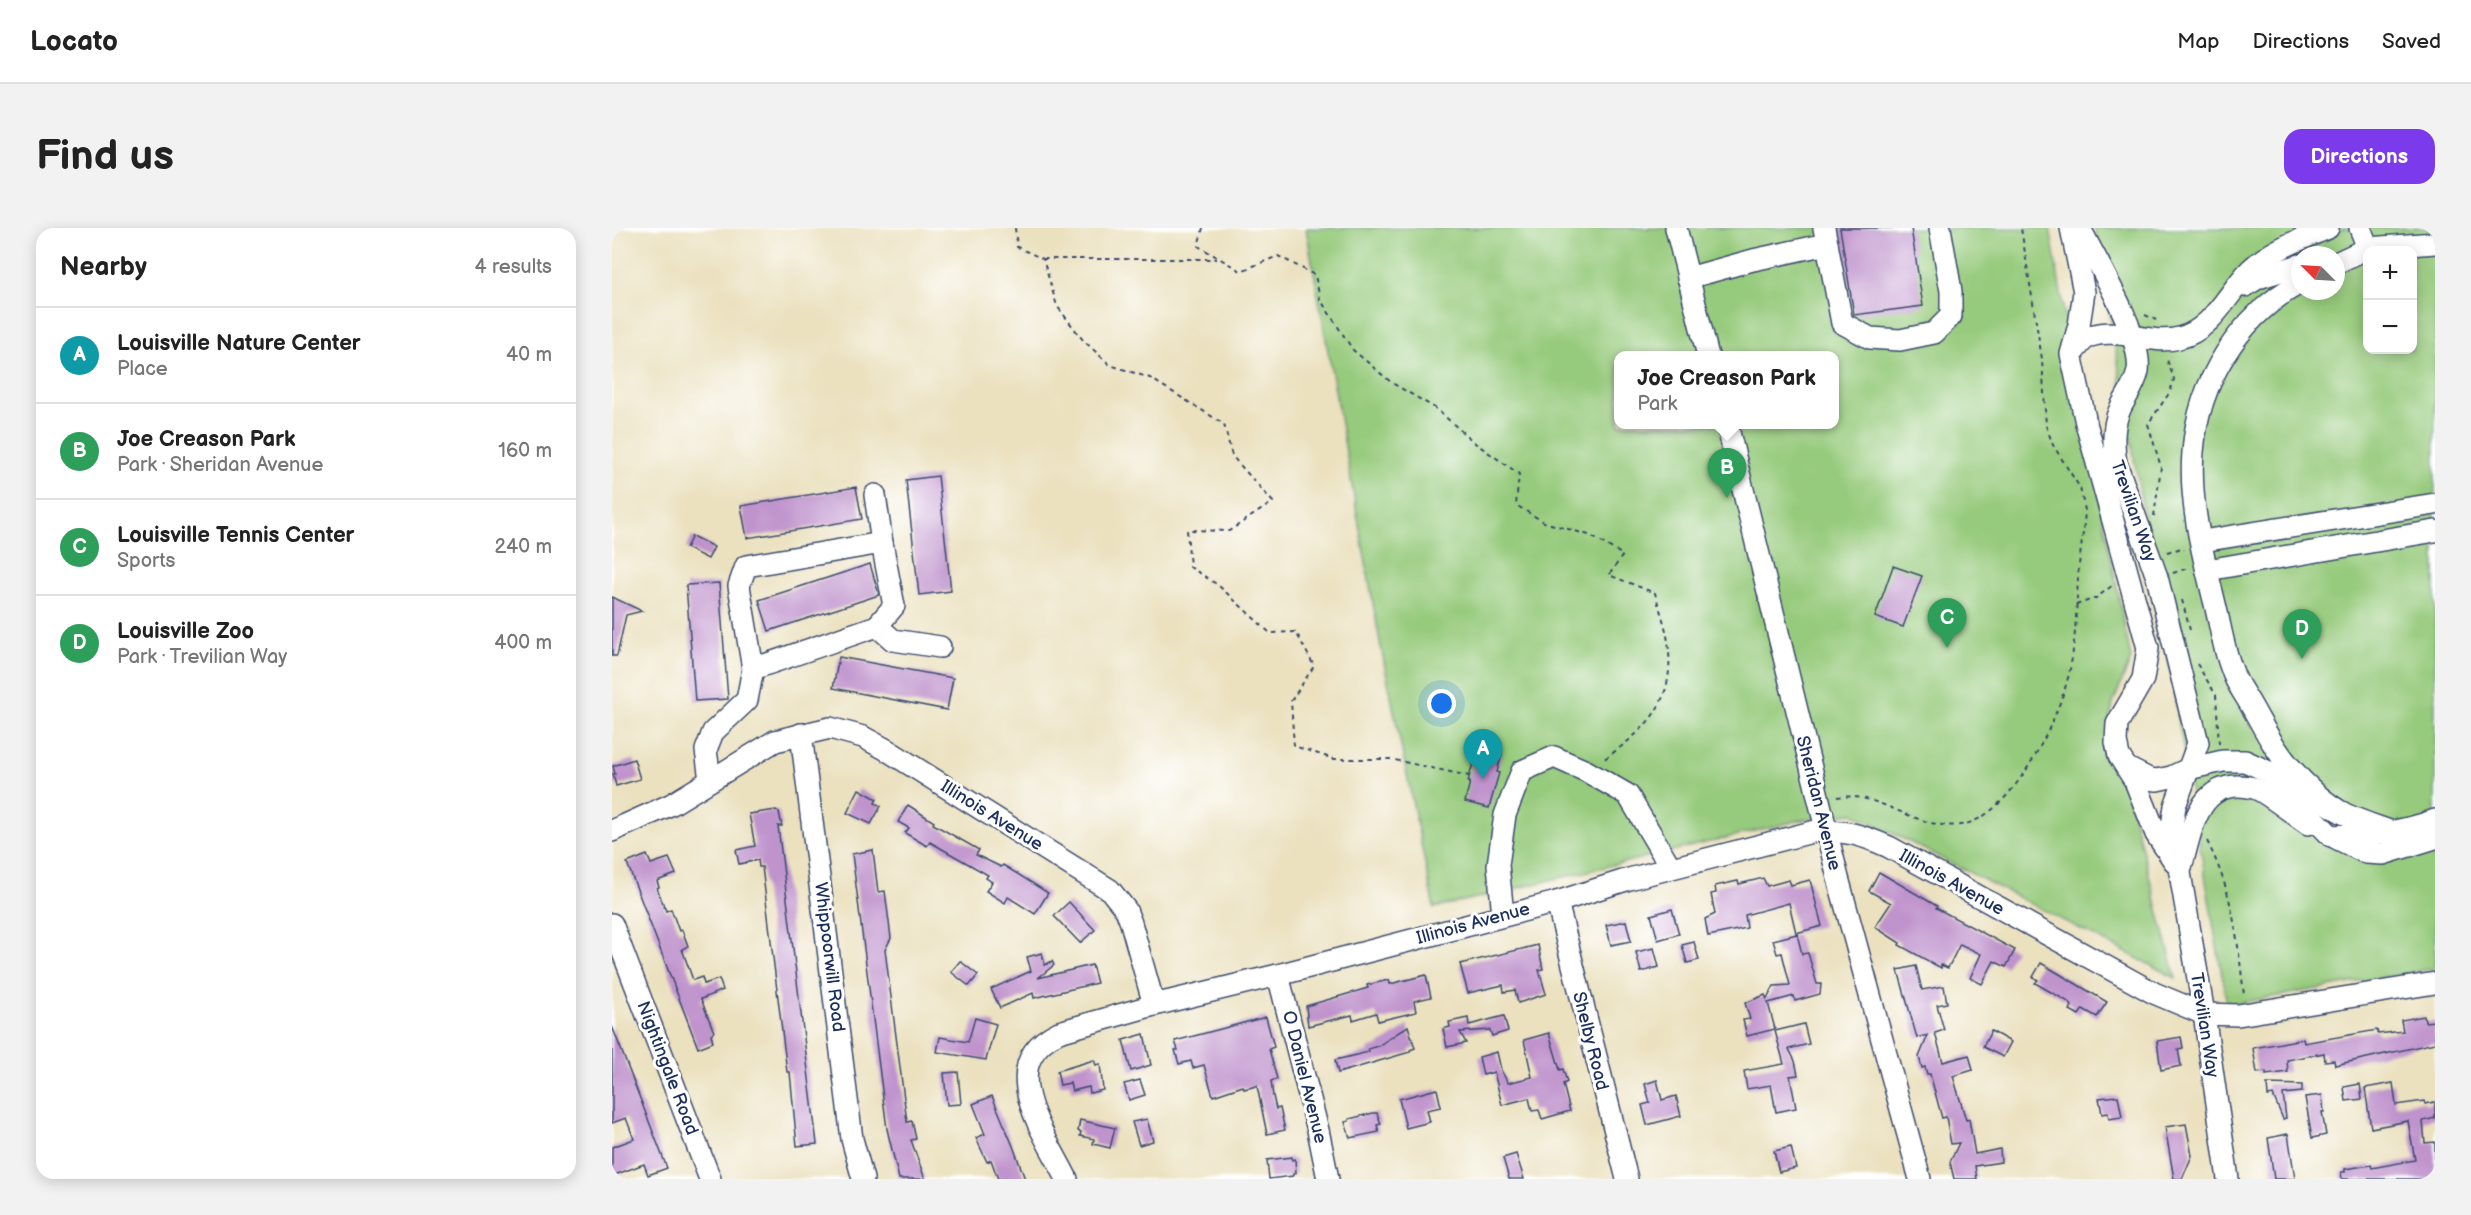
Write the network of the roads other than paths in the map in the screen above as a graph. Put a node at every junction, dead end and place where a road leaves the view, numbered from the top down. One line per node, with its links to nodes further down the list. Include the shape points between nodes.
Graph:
1 (1676, 228): 14 (street)
2 (1940, 228): 7 (street, via 1951,291 1951,316 1934,333 1900,340 1870,338 1842,323)
3 (2072, 228): 19 (street, Trevilian Way, via 2084,292)
4 (2080, 228): 17 (street, Trevilian Way)
5 (2328, 228): 16 (street, via 2288,244 2252,269)
6 (2360, 228): 9 (street)
7 (1826, 236): 14 (street)
8 (2435, 243): 10 (street)
9 (2367, 246)
10 (2395, 246)
11 (2363, 250): 12 (street)
12 (2345, 258)
13 (2291, 268): 16 (street, via 2258,278)
14 (1688, 278): 18 (street)
15 (2291, 287): 25 (street, via 2257,313 2239,334 2223,357 2203,401 2193,452)
16 (2232, 294): 17 (street, via 2204,324 2181,338)
17 (2134, 338): 19 (street, via 2109,333 2086,338); 32 (street, Trevilian Way, via 2137,374 2120,408 2113,445 2157,577 2195,727 2198,743)
18 (1707, 351)
19 (2071, 354): 31 (street, Trevilian Way, via 2148,648 2143,679 2117,724 2116,742)
20 (1727, 429): 36 (street, Sheridan Avenue)
21 (875, 495): 24 (street)
22 (2435, 504): 25 (street)
23 (2435, 531): 26 (street)
24 (882, 543): 27 (street, via 894,606); 29 (street, via 746,566 739,586)
25 (2195, 547): 26 (street)
26 (2207, 570): 37 (street, via 2232,671 2274,746 2310,788 2344,813)
27 (877, 626): 28 (street, via 893,640); 29 (street)
28 (940, 647)
29 (753, 669): 33 (street, via 747,700 713,732 706,750)
30 (801, 734): 33 (street, Illinois Avenue, via 768,744); 47 (street, Illinois Avenue, via 830,728 863,737 1110,890 1131,922); 50 (street, Whippoorwill Road, via 852,1139)
31 (2129, 769): 32 (street, via 2157,780); 41 (street, Trevilian Way, via 2156,834)
32 (2188, 769): 38 (street, via 2223,761 2245,761 2269,772); 41 (street, Trevilian Way, via 2172,826)
33 (710, 780): 35 (street, Illinois Avenue, via 672,804)
34 (2435, 820): 37 (street)
35 (612, 831)
36 (1826, 831): 40 (street, Illinois Avenue); 48 (street, Illinois Avenue, via 1856,833 1889,847 2154,993); 54 (street, Sheridan Avenue)
37 (2392, 832): 38 (street)
38 (2331, 836): 39 (street, via 2366,853 2383,854); 41 (street, via 2255,788 2225,787 2211,794 2199,809)
39 (2435, 838)
40 (1671, 868): 42 (street, Illinois Avenue); 43 (street, via 1628,795 1554,757 1522,771 1505,815 1498,865)
41 (2180, 872): 48 (street, Trevilian Way)
42 (1557, 902): 43 (street, Illinois Avenue); 53 (street, Shelby Road)
43 (1503, 915): 45 (street, Illinois Avenue)
44 (612, 924): 49 (street, Nightingale Road)
45 (1278, 975): 47 (street, Illinois Avenue); 52 (street, O Daniel Avenue)
46 (2435, 983): 48 (street, Illinois Avenue, via 2238,1015)
47 (1154, 1005): 51 (street, via 1059,1032 1035,1047 1029,1057 1025,1077 1030,1103)
48 (2204, 1014): 55 (street, Trevilian Way)
49 (710, 1179)
50 (863, 1179)
51 (1068, 1179)
52 (1328, 1179)
53 (1627, 1179)
54 (1920, 1179)
55 (2228, 1179)

